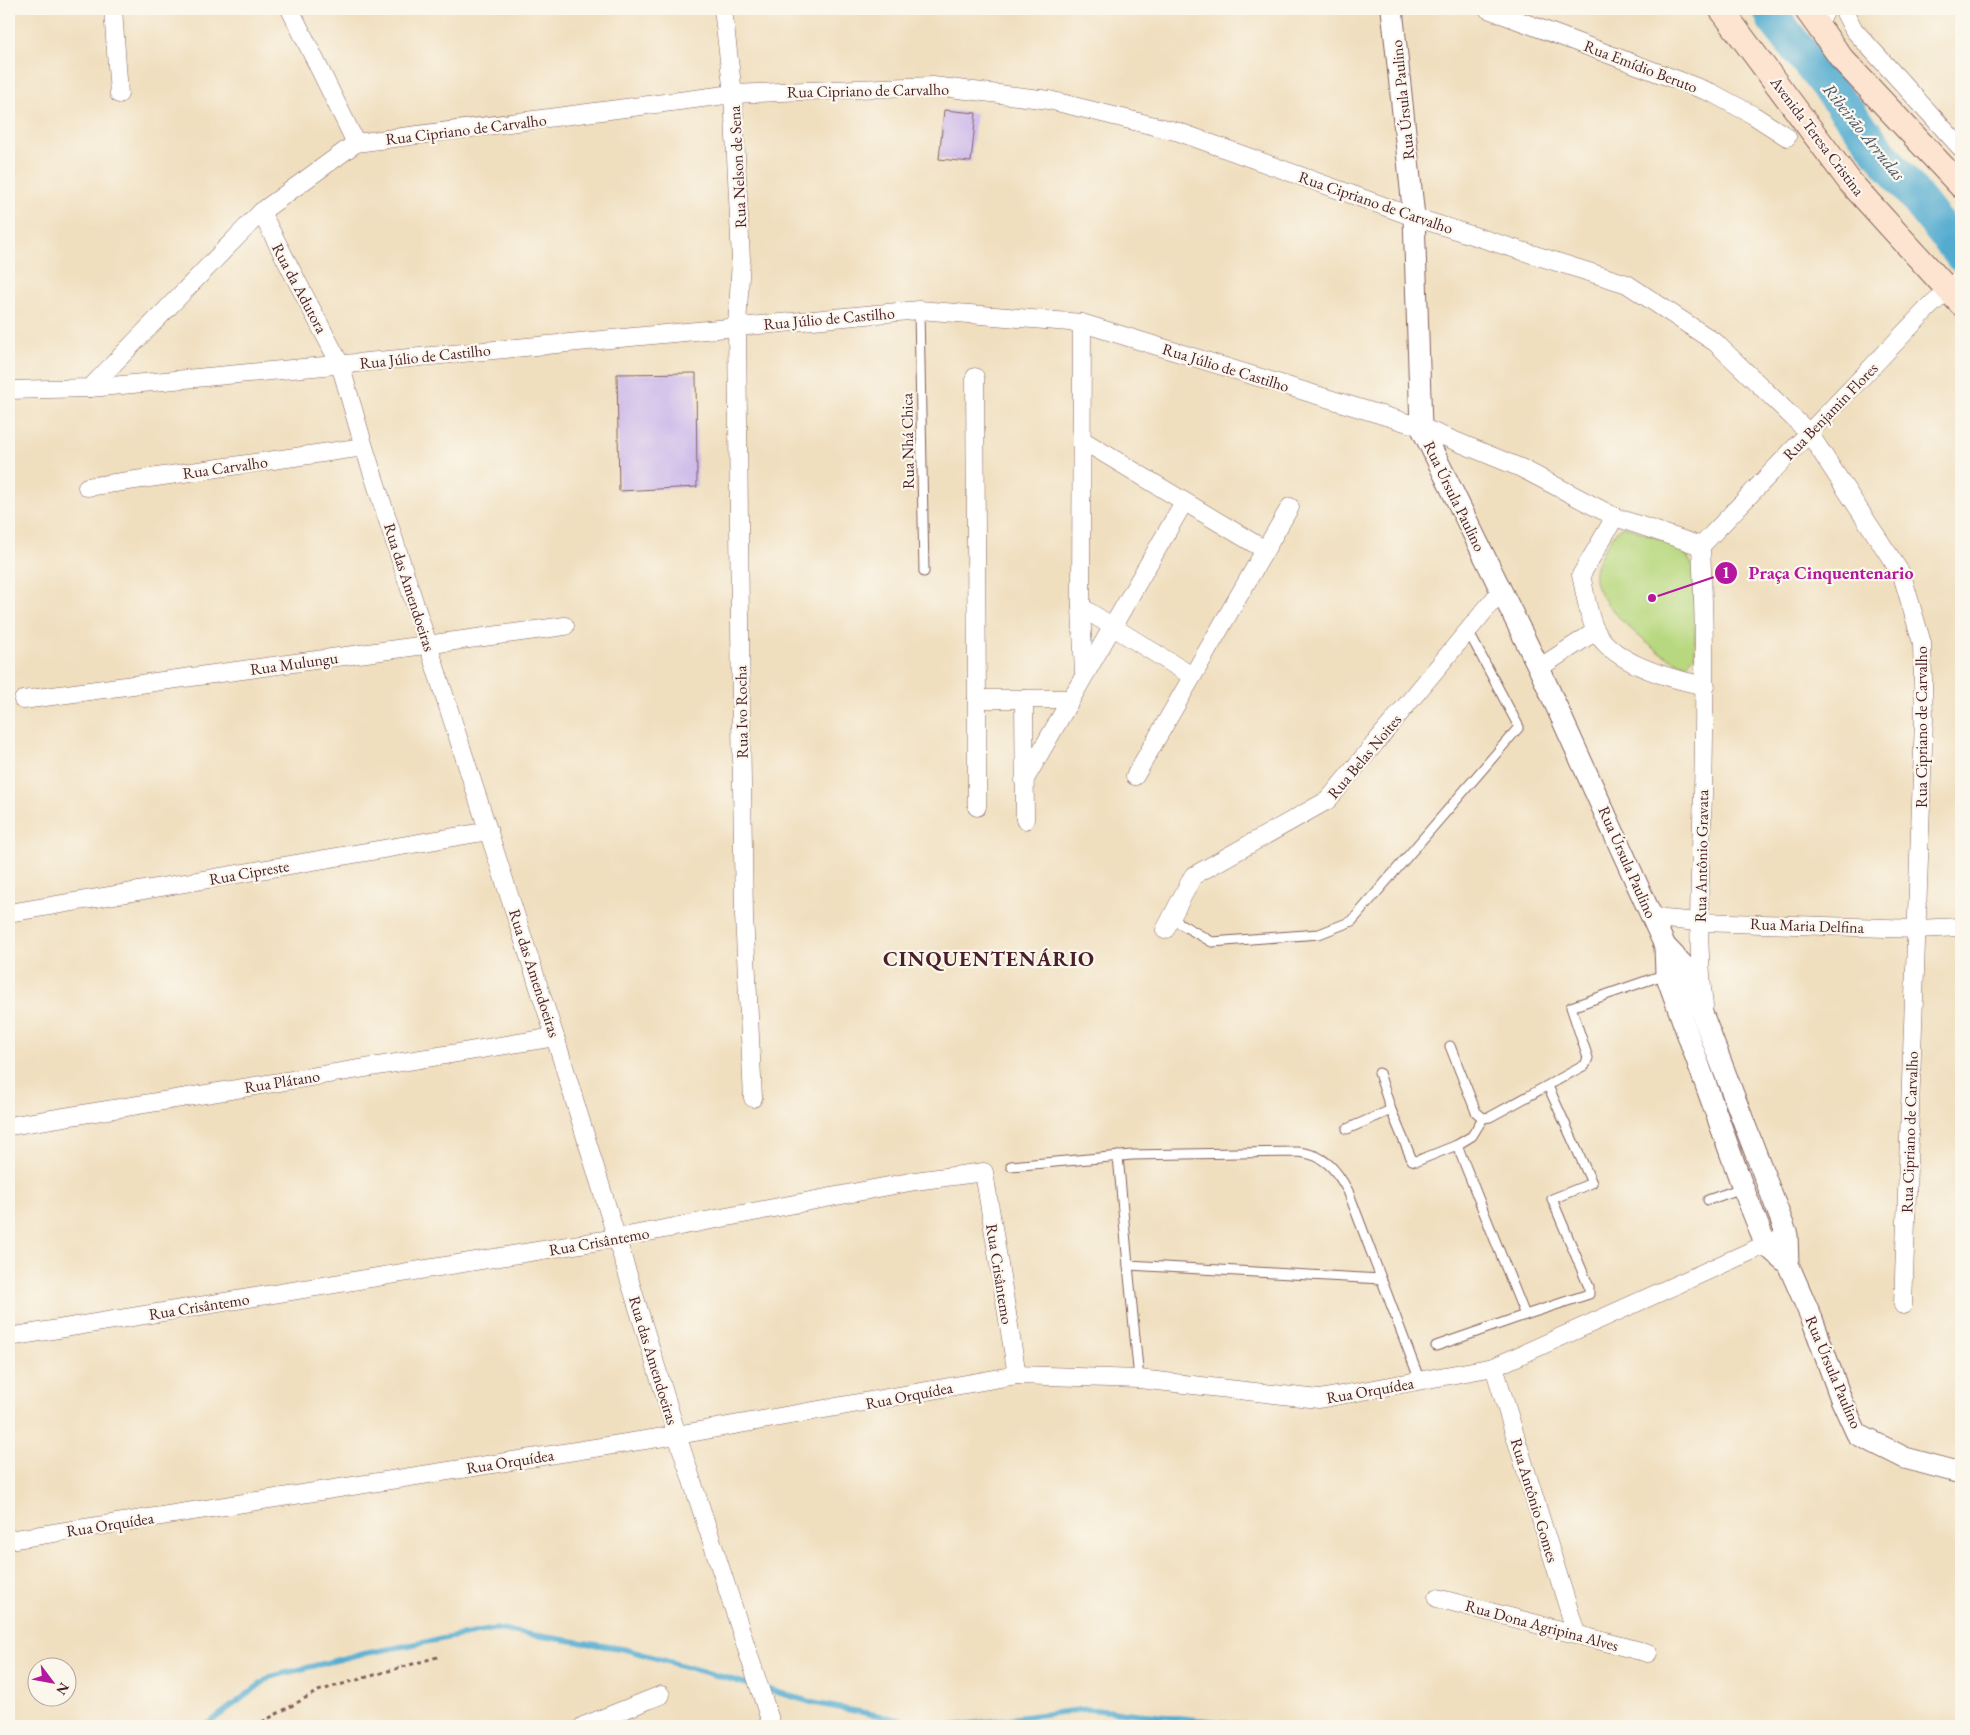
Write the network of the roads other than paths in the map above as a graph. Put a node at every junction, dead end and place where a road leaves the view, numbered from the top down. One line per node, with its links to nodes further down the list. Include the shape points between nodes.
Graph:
1 (113, 9): 9 (street)
2 (290, 9): 16 (street)
3 (723, 9): 10 (street, Rua Nelson de Sena)
4 (1392, 9): 20 (street, Rua Úrsula Paulino)
5 (1488, 9): 15 (street, Rua Emídio Beruto, via 1712,93)
6 (1721, 9): 21 (main road, Avenida Teresa Cristina, via 1850,182)
7 (1843, 9): 11 (street, via 1854,30)
8 (1817, 14): 13 (main road, via 1842,59)
9 (119, 94)
10 (733, 94): 16 (street, Rua Cipriano de Carvalho); 20 (street, Rua Cipriano de Carvalho, via 933,86 1049,100 1179,132); 24 (street, Rua Nelson de Sena, via 741,260)
11 (1912, 94): 12 (street); 13 (street)
12 (1924, 108): 14 (street); 17 (street)
13 (1892, 112): 14 (main road)
14 (1908, 129): 18 (main road)
15 (1787, 137)
16 (356, 143): 19 (street, Rua Cipriano de Carvalho)
17 (1961, 148)
18 (1961, 186)
19 (261, 212): 25 (street, Rua da Adutora); 27 (street, Rua Cipriano de Carvalho)
20 (1414, 217): 29 (street, Rua Úrsula Paulino); 30 (street, Rua Cipriano de Carvalho, via 1627,284 1716,343)
21 (1958, 287): 30 (street, Rua Benjamin Flores)
22 (919, 310): 23 (street, Rua Júlio de Castilho); 24 (street, Rua Júlio de Castilho); 39 (lane, Rua Nhá Chica)
23 (1082, 323): 29 (street, Rua Júlio de Castilho); 31 (street)
24 (737, 326): 25 (street, Rua Júlio de Castilho); 72 (street, Rua Ivo Rocha, via 744,906)
25 (340, 364): 27 (street, Rua Júlio de Castilho); 32 (street, Rua das Amendoeiras)
26 (975, 377): 51 (street)
27 (90, 388): 28 (street, Rua Júlio de Castilho)
28 (9, 390)
29 (1421, 426): 36 (street, Rua Júlio de Castilho, via 1521,468); 40 (street, Rua Úrsula Paulino)
30 (1809, 433): 37 (street, Rua Benjamin Flores); 65 (street, Rua Cipriano de Carvalho, via 1902,575 1922,643 1924,719)
31 (1082, 440): 34 (street); 41 (street)
32 (364, 447): 33 (street, Rua Carvalho); 46 (street, Rua das Amendoeiras)
33 (87, 487)
34 (1184, 502): 38 (street); 43 (street)
35 (1290, 507): 38 (street)
36 (1615, 517): 37 (street, Rua Júlio de Castilho); 45 (street, via 1581,575)
37 (1701, 546): 50 (street, Rua Antônio Gravata)
38 (1264, 550): 49 (street)
39 (924, 572)
40 (1500, 592): 44 (street, Rua Belas Noites); 47 (street, Rua Úrsula Paulino)
41 (1081, 607): 43 (street); 48 (street)
42 (565, 626): 46 (street, Rua Mulungu)
43 (1111, 626): 48 (street); 49 (street)
44 (1468, 631): 63 (street, Rua Belas Noites, via 1328,800 1193,876); 63 (lane, via 1519,727 1352,921 1319,934 1212,942)
45 (1596, 631): 47 (street); 50 (street, via 1620,656 1674,679)
46 (430, 645): 54 (street, Rua Mulungu); 59 (street, Rua das Amendoeiras)
47 (1539, 668): 61 (street, Rua Úrsula Paulino)
48 (1084, 674): 53 (street)
49 (1192, 676): 55 (street)
50 (1706, 686): 62 (street, Rua Antônio Gravata)
51 (977, 699): 52 (street); 57 (street)
52 (1024, 699): 53 (street); 56 (street)
53 (1070, 699): 56 (street)
54 (23, 700)
55 (1135, 776)
56 (1024, 781): 58 (street)
57 (977, 807)
58 (1025, 820)
59 (489, 831): 60 (street, Rua Cipreste); 68 (street, Rua das Amendoeiras)
60 (9, 913)
61 (1653, 918): 62 (street, Rua Maria Delfina); 66 (street, Rua Úrsula Paulino)
62 (1699, 922): 65 (street, Rua Maria Delfina); 67 (street, Rua Antônio Gravata, via 1700,974)
63 (1169, 925)
64 (1961, 927): 65 (street, Rua Maria Delfina)
65 (1916, 929): 88 (street, Rua Cipriano de Carvalho)
66 (1675, 970): 67 (street, Rua Úrsula Paulino); 71 (lane, via 1571,1007 1587,1062); 80 (street, Rua Úrsula Paulino)
67 (1707, 1026): 82 (street, Rua Úrsula Paulino)
68 (555, 1037): 75 (street, Rua Plátano); 83 (street, Rua das Amendoeiras)
69 (1450, 1046): 74 (lane, via 1476,1112)
70 (1379, 1073): 73 (lane)
71 (1548, 1086): 74 (lane, via 1490,1117); 89 (lane, via 1592,1183 1552,1200 1589,1287 1589,1294)
72 (753, 1098)
73 (1391, 1110): 76 (lane); 77 (lane, via 1412,1160 1417,1161)
74 (1482, 1118): 77 (lane, via 1472,1136)
75 (9, 1126)
76 (1346, 1129)
77 (1457, 1145): 89 (lane)
78 (1118, 1156): 79 (lane); 86 (lane); 87 (lane, via 1298,1152 1317,1156 1334,1168 1342,1180)
79 (1011, 1166)
80 (1743, 1188): 81 (lane); 84 (street, Rua Úrsula Paulino)
81 (1708, 1200)
82 (1787, 1235): 84 (street, Rua Orquídea); 85 (street, Rua Úrsula Paulino)
83 (617, 1238): 90 (street, Rua Crisântemo); 93 (street, Rua Crisântemo, via 915,1180 984,1172); 96 (street, Rua das Amendoeiras)
84 (1766, 1245): 85 (street, Rua Úrsula Paulino); 92 (street, Rua Orquídea)
85 (1788, 1264): 97 (street, Rua Úrsula Paulino, via 1857,1434 1905,1458)
86 (1128, 1265): 87 (lane); 94 (lane)
87 (1381, 1279): 95 (lane)
88 (1903, 1305)
89 (1526, 1315): 91 (lane)
90 (9, 1337)
91 (1436, 1346)
92 (1494, 1367): 95 (street, Rua Orquídea); 100 (street, Rua Antônio Gomes)
93 (1017, 1375): 94 (street, Rua Orquídea); 96 (street, Rua Orquídea)
94 (1139, 1379): 95 (street, Rua Orquídea, via 1319,1400)
95 (1420, 1381)
96 (677, 1435): 98 (street, Rua Orquídea); 104 (street, Rua das Amendoeiras)
97 (1961, 1473)
98 (9, 1540)
99 (1437, 1598): 100 (street, Rua Dona Agripina Alves)
100 (1576, 1633): 101 (street, Rua Dona Agripina Alves)
101 (1648, 1653)
102 (660, 1695): 103 (street)
103 (583, 1726)
104 (772, 1726)

